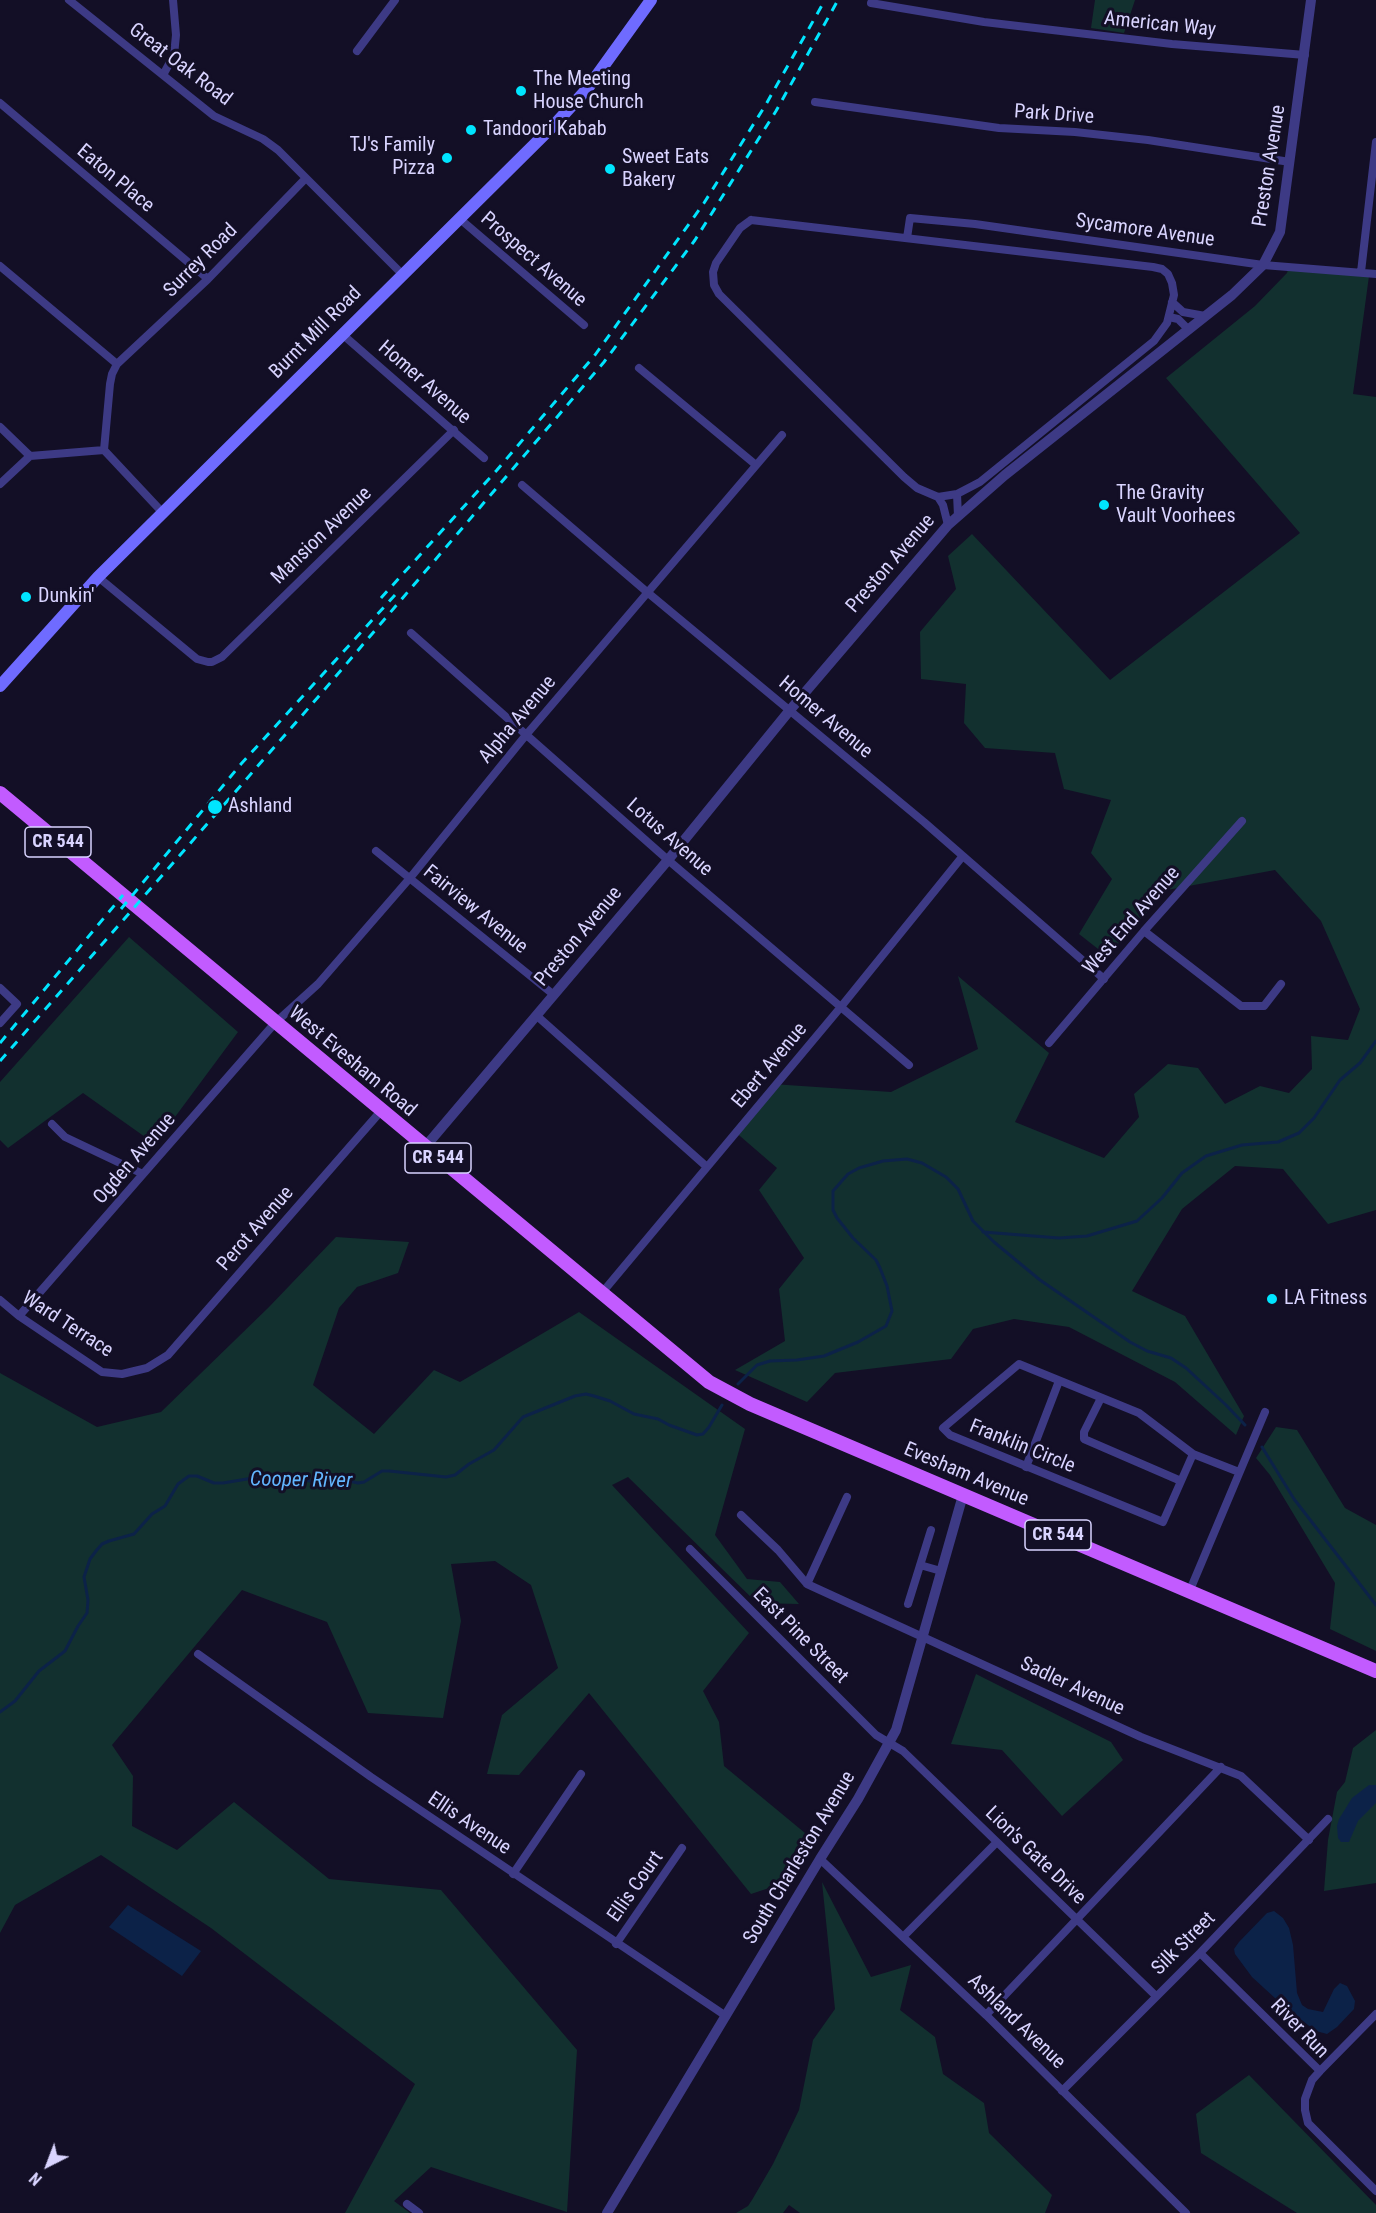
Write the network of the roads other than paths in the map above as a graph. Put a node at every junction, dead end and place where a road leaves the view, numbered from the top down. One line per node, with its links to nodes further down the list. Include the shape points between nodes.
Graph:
1 (69, 0): 9 (street, Great Oak Road)
2 (173, 0): 9 (street, via 174,55)
3 (395, 0): 7 (street)
4 (651, 0): 15 (main road, Burnt Mill Road, via 587,88)
5 (1311, 0): 8 (street, Preston Avenue)
6 (870, 3): 8 (street, American Way, via 995,23)
7 (357, 51)
8 (1305, 55): 13 (street, Preston Avenue)
9 (163, 75): 14 (street, Great Oak Road, via 214,116 263,139)
10 (815, 102): 13 (street, Park Drive, via 999,128 1148,140)
11 (0, 103): 22 (street, Eaton Place)
12 (1376, 142): 19 (street)
13 (1290, 162): 17 (street, Preston Avenue, via 1280,232)
14 (306, 178): 21 (street, Great Oak Road); 22 (street, Surrey Road)
15 (460, 219): 21 (main road, Burnt Mill Road); 26 (street, Prospect Avenue)
16 (908, 238): 17 (street, Sycamore Avenue, via 910,218); 23 (street, Preston Avenue, via 1162,269 1172,283); 41 (street, Preston Avenue, via 751,220 740,228 716,263 714,281 722,298 904,477)
17 (1263, 265): 19 (street, Sycamore Avenue); 24 (street, Preston Avenue)
18 (0, 267): 29 (street)
19 (1361, 272): 20 (street, Sycamore Avenue)
20 (1376, 274)
21 (403, 275): 28 (main road, Burnt Mill Road)
22 (208, 279): 29 (street, Surrey Road)
23 (1172, 302): 24 (street, via 1183,312); 25 (street, Preston Avenue)
24 (1205, 316): 27 (street, Preston Avenue)
25 (1169, 317): 27 (street, via 1178,319); 40 (street, Preston Avenue, via 1154,341 980,482)
26 (584, 325)
27 (1188, 329): 43 (street, Preston Avenue)
28 (342, 334): 32 (street, Homer Avenue); 42 (main road, Burnt Mill Road)
29 (117, 364): 34 (street, via 110,384)
30 (639, 368): 37 (street)
31 (0, 427): 35 (street)
32 (454, 430): 36 (street, Homer Avenue); 45 (street, Mansion Avenue, via 222,657 212,662 197,659)
33 (782, 435): 37 (street, Alpha Avenue)
34 (104, 450): 35 (street); 42 (street)
35 (30, 456): 38 (street)
36 (484, 458)
37 (756, 465): 46 (street, Alpha Avenue)
38 (0, 484)
39 (522, 484): 46 (street, Homer Avenue)
40 (957, 494): 41 (street, Preston Avenue); 43 (street)
41 (938, 497): 44 (street)
42 (163, 513): 45 (main road, Burnt Mill Road)
43 (958, 516): 44 (street, Preston Avenue)
44 (948, 525): 49 (street, Preston Avenue)
45 (98, 577): 48 (main road, Burnt Mill Road)
46 (647, 592): 49 (street, Homer Avenue); 50 (street, Alpha Avenue)
47 (411, 633): 50 (street, Lotus Avenue)
48 (0, 686)
49 (790, 710): 54 (street, Homer Avenue); 55 (street, Preston Avenue)
50 (526, 735): 55 (street, Lotus Avenue); 56 (street, Alpha Avenue)
51 (0, 793): 65 (main road, West Evesham Road / CR 544)
52 (1242, 821): 57 (street, West End Avenue)
53 (376, 850): 56 (street, Fairview Avenue)
54 (962, 857): 58 (street, Homer Avenue); 62 (street, Ebert Avenue)
55 (668, 860): 61 (street, Preston Avenue); 62 (street, Lotus Avenue)
56 (410, 878): 61 (street, Fairview Avenue); 65 (street, Alpha Avenue, via 318,984)
57 (1144, 931): 58 (street, West End Avenue); 59 (street, via 1241,1006 1264,1006)
58 (1104, 979): 66 (street, West End Avenue)
59 (1281, 984)
60 (0, 988): 64 (street, via 17,1004)
61 (554, 995): 63 (street, Preston Avenue)
62 (840, 1008): 67 (street, Lotus Avenue); 71 (street, Ebert Avenue)
63 (537, 1016): 70 (street, Preston Avenue); 71 (street)
64 (0, 1023)
65 (275, 1023): 68 (main road, West Evesham Road / CR 544); 72 (street, Ogden Avenue)
66 (1049, 1043)
67 (909, 1065)
68 (381, 1111): 70 (main road, West Evesham Road / CR 544); 76 (street, Perot Avenue, via 168,1355)
69 (52, 1124): 72 (street, via 65,1137)
70 (424, 1147): 73 (main road, West Evesham Road / CR 544)
71 (707, 1167): 73 (street, Ebert Avenue)
72 (144, 1174): 75 (street, Ogden Avenue)
73 (601, 1294): 79 (main road, West Evesham Road / CR 544, via 708,1382)
74 (0, 1300): 75 (street, Ward Terrace)
75 (19, 1316): 76 (street, Ward Terrace, via 102,1372 122,1374)
76 (153, 1364)
77 (1059, 1381): 78 (street, Franklin Circle); 82 (street); 82 (street, Franklin Circle, via 1019,1364 943,1428 950,1435)
78 (1101, 1398): 81 (street, Franklin Circle, via 1139,1413); 84 (street, via 1084,1439)
79 (740, 1399): 85 (main road, Evesham Avenue / CR 544)
80 (1265, 1412): 83 (street)
81 (1193, 1454): 83 (street, Franklin Circle); 84 (street, Franklin Circle)
82 (1026, 1467): 84 (street, Franklin Circle, via 1163,1522)
83 (1239, 1472): 93 (street)
84 (1181, 1481)
85 (963, 1495): 91 (street, South Charleston Avenue); 93 (main road, Evesham Avenue / CR 544)
86 (847, 1497): 92 (street)
87 (741, 1515): 92 (street)
88 (931, 1530): 90 (street)
89 (690, 1549): 98 (street, East Pine Street, via 876,1735)
90 (920, 1565): 91 (street); 94 (street)
91 (941, 1571): 95 (street, South Charleston Avenue)
92 (807, 1584): 95 (street, Sadler Avenue)
93 (1190, 1590): 97 (main road, Evesham Avenue / CR 544)
94 (908, 1604)
95 (922, 1636): 98 (street, South Charleston Avenue, via 896,1730); 99 (street, Sadler Avenue, via 1141,1737)
96 (198, 1654): 106 (street, Ellis Avenue)
97 (1376, 1671)
98 (889, 1742): 103 (street, Lion's Gate Drive); 105 (street, South Charleston Avenue)
99 (1221, 1767): 102 (street, Sadler Avenue, via 1241,1776); 107 (street)
100 (581, 1774): 106 (street)
101 (1328, 1819): 102 (street, Silk Street)
102 (1309, 1839): 110 (street, Silk Street)
103 (997, 1842): 107 (street, Lion's Gate Drive); 108 (street)
104 (682, 1848): 109 (street, Ellis Court)
105 (820, 1859): 108 (street, Ashland Avenue); 114 (street, South Charleston Avenue)
106 (513, 1874): 109 (street, Ellis Avenue)
107 (1078, 1920): 111 (street, Lion's Gate Drive); 113 (street)
108 (903, 1937): 113 (street, Ashland Avenue)
109 (616, 1944): 114 (street, Ellis Avenue)
110 (1200, 1953): 111 (street, Silk Street); 115 (street, River Run)
111 (1156, 1996): 116 (street, Silk Street)
112 (1376, 2014): 115 (street)
113 (986, 2015): 116 (street, Ashland Avenue)
114 (726, 2016): 120 (street, South Charleston Avenue)
115 (1320, 2071): 117 (street, River Run, via 1305,2099 1308,2123)
116 (1062, 2091): 121 (street, Ashland Avenue)
117 (1376, 2190)
118 (407, 2204): 119 (street)
119 (419, 2213)
120 (607, 2213)
121 (1186, 2213)

